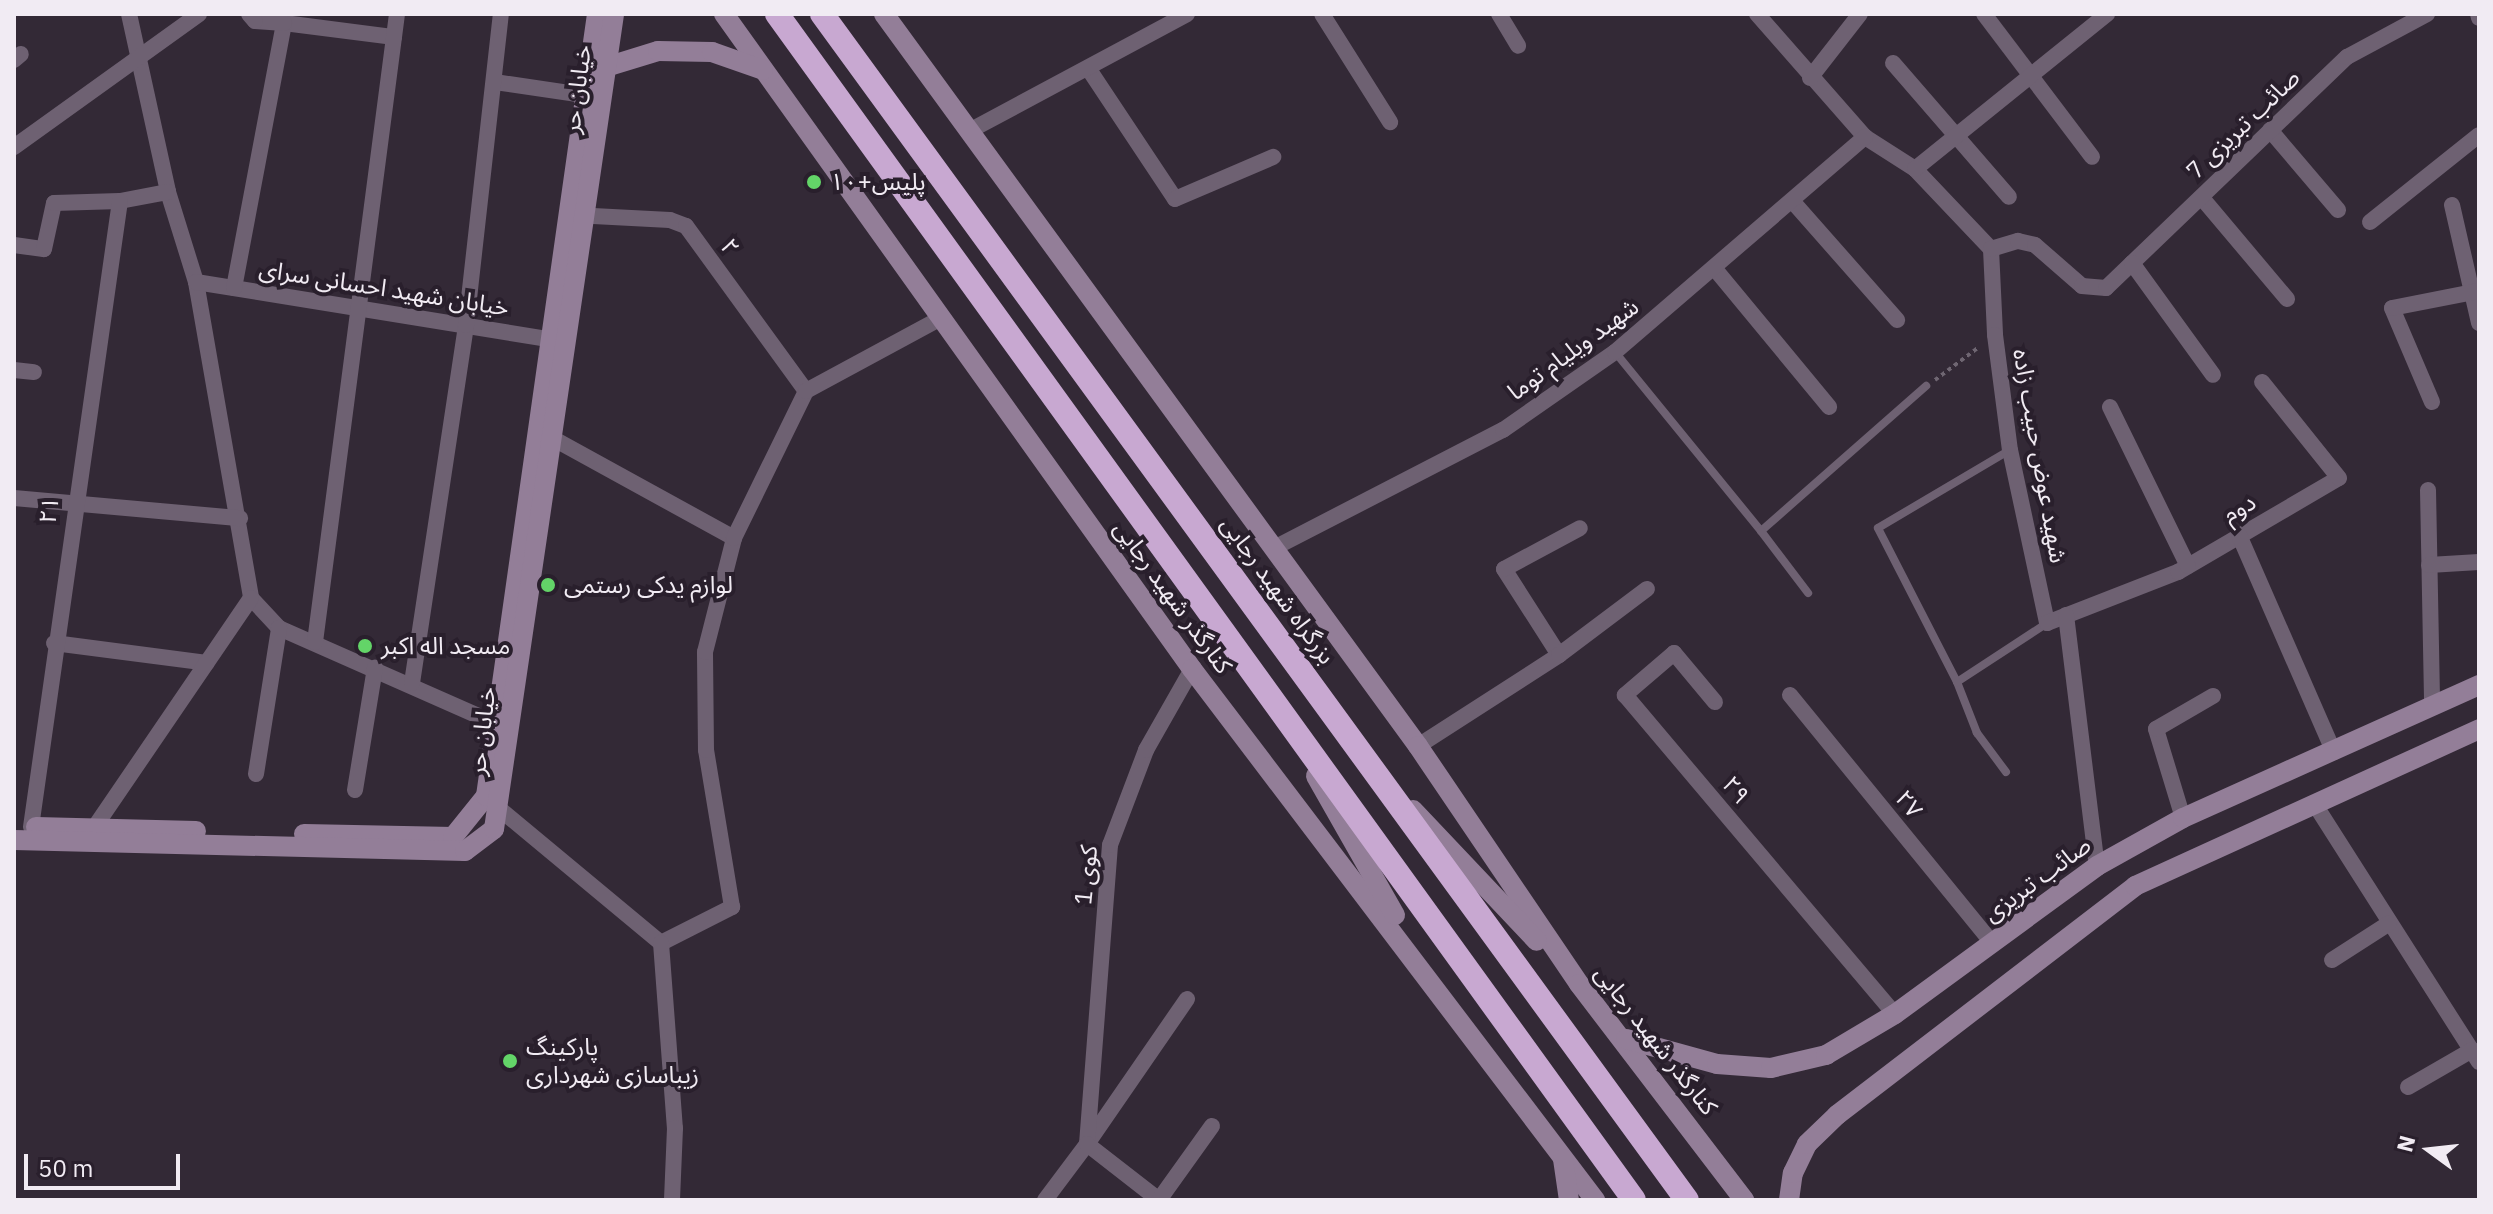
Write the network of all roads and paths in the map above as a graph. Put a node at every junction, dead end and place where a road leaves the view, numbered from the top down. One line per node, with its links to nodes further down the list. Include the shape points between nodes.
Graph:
1 (129, 14): 23 (street)
2 (199, 14): 23 (street)
3 (249, 14): 20 (street, via 255,21)
4 (397, 14): 21 (street)
5 (501, 14): 30 (street)
6 (597, 14): 31 (street, خیابان حر)
7 (614, 14): 25 (street, خیابان حر)
8 (724, 14): 27 (street, کنارگذر شهید رجایی)
9 (777, 14): 106 (highway)
10 (822, 14): 116 (highway, بزرگراه شهید رجایی)
11 (884, 14): 33 (street, کنارگذر شهید رجایی)
12 (1187, 14): 26 (street)
13 (1322, 14): 32 (street)
14 (1499, 14): 22 (street)
15 (1757, 14): 29 (street)
16 (1860, 14): 29 (street)
17 (1984, 14): 28 (street)
18 (2107, 14): 28 (street)
19 (2427, 14): 34 (street, صائب تبریزی 7, via 2347,57)
20 (284, 23): 21 (street); 56 (street)
21 (394, 37): 59 (street)
22 (1518, 46)
23 (139, 58): 38 (street); 42 (street)
24 (1893, 63): 36 (street)
25 (606, 67): 27 (street, via 671,51 712,52); 31 (street, خیابان حر)
26 (1088, 68): 33 (street); 39 (street, via 1175,199)
27 (763, 70): 60 (street, کنارگذر شهید رجایی)
28 (2033, 73): 36 (street); 40 (street)
29 (1810, 78): 37 (street)
30 (495, 82): 31 (street); 63 (street)
31 (594, 97): 49 (street, خیابان حر)
32 (1390, 122)
33 (971, 130): 86 (street, کنارگذر شهید رجایی)
34 (2270, 130): 44 (street, صائب تبریزی 7); 48 (street)
35 (2479, 135): 50 (street)
36 (1956, 136): 41 (street); 43 (street)
37 (1865, 137): 41 (street); 46 (street, شهید ویلیام توما)
38 (14, 147)
39 (1273, 157)
40 (2092, 157)
41 (1915, 169): 52 (street)
42 (168, 192): 45 (street); 55 (street)
43 (2009, 197)
44 (2202, 198): 53 (street, صائب تبریزی 7); 58 (street)
45 (120, 201): 51 (street, via 54,203 44,249); 80 (street, ۲۱)
46 (1794, 203): 54 (street, شهید ویلیام توما); 61 (street)
47 (2452, 205): 57 (street)
48 (2338, 210)
49 (576, 215): 65 (street, خیابان حر); 72 (street, ۲, via 670,220 686,226)
50 (2370, 222)
51 (14, 245)
52 (1991, 249): 53 (street, صائب تبریزی 7, via 2018,241 2035,245 2082,286 2106,288); 64 (street, شهید عوض حبیب زاده)
53 (2132, 263): 69 (street)
54 (1715, 269): 66 (street, شهید ویلیام توما); 74 (street)
55 (196, 282): 56 (street, خیابان شهید احسانی سرای); 81 (street)
56 (234, 288): 59 (street, خیابان شهید احسانی سرای)
57 (2476, 292): 62 (street); 73 (street, via 2392,308)
58 (2287, 299)
59 (360, 308): 63 (street, خیابان شهید احسانی سرای); 96 (street)
60 (941, 318): 72 (street); 101 (street, کنارگذر شهید رجایی)
61 (1897, 320)
62 (2479, 323)
63 (466, 325): 65 (street, خیابان شهید احسانی سرای); 103 (street)
64 (1995, 335): 71 (path); 77 (street, شهید عوض حبیب زاده)
65 (556, 340): 76 (street, خیابان حر)
66 (1615, 352): 83 (lane); 86 (street, شهید ویلیام توما, via 1503,430)
67 (14, 370): 68 (street)
68 (34, 372)
69 (2213, 375)
70 (2262, 382): 84 (street, دوم, via 2339,478)
71 (1926, 386): 83 (lane)
72 (806, 391): 85 (street)
73 (2432, 402)
74 (1829, 407)
75 (2110, 407): 89 (street)
76 (543, 433): 85 (street); 110 (street, خیابان حر)
77 (2010, 450): 94 (street, شهید عوض حبیب زاده); 102 (lane, via 1878,528)
78 (2428, 490): 88 (street)
79 (14, 498): 80 (street)
80 (74, 504): 81 (street); 97 (street, ۲۱)
81 (240, 518): 92 (street)
82 (1580, 528): 98 (street, via 1504,569)
83 (1761, 531): 91 (lane)
84 (2239, 535): 89 (street, دوم); 113 (street)
85 (734, 538): 126 (street, via 705,652 706,750 732,907)
86 (1274, 548): 112 (street, کنارگذر شهید رجایی)
87 (2479, 562): 88 (street)
88 (2429, 565): 109 (street)
89 (2188, 566): 93 (street, دوم)
90 (1647, 589): 98 (street)
91 (1808, 593)
92 (251, 598): 95 (street); 99 (street)
93 (2066, 615): 94 (street, دوم); 124 (street)
94 (2047, 623): 102 (lane)
95 (279, 628): 96 (street); 115 (street)
96 (315, 642): 100 (street)
97 (54, 643): 99 (street); 121 (street, ۲۱)
98 (1559, 655): 112 (street)
99 (207, 663): 122 (street)
100 (375, 668): 103 (street); 117 (street)
101 (1192, 669): 129 (street, کنارگذر شهید رجایی); 137 (street, کوی 1, via 1146,750 1110,845)
102 (1957, 682): 114 (lane, via 1977,733)
103 (412, 683): 110 (street)
104 (2479, 685): 109 (street, صائب تبریزی)
105 (1790, 695): 127 (street, ۲۷)
106 (1271, 696): 129 (street); 144 (highway)
107 (2213, 696): 120 (street, via 2156,729)
108 (1715, 702): 132 (street, ۲۹, via 1674,653 1625,695)
109 (2432, 707): 113 (street, صائب تبریزی)
110 (500, 725): 118 (street, خیابان حر)
111 (2479, 729): 119 (street)
112 (1418, 746): 130 (street, کنارگذر شهید رجایی)
113 (2334, 752): 120 (street, صائب تبریزی)
114 (2006, 772)
115 (256, 774)
116 (1382, 778): 130 (street); 145 (highway, بزرگراه شهید رجایی)
117 (355, 790)
118 (492, 802): 122 (street, خیابان حر, via 453,837); 123 (street, خیابان حر, via 494,829 465,851); 126 (street)
119 (2314, 803): 125 (street); 147 (street, via 2135,886 1837,1115 1807,1144 1793,1173)
120 (2183, 818): 124 (street, صائب تبریزی)
121 (23, 826): 122 (street, خیابان حر)
122 (94, 828)
123 (14, 840)
124 (2097, 866): 127 (street, صائب تبریزی)
125 (2388, 924): 128 (street); 134 (street)
126 (661, 943): 139 (street, via 675,1128)
127 (1992, 943): 132 (street, صائب تبریزی)
128 (2332, 960)
129 (1431, 980): 138 (street, کنارگذر شهید رجایی)
130 (1579, 984): 133 (street, کنارگذر شهید رجایی)
131 (1187, 999): 137 (street)
132 (1895, 1014): 133 (street, صائب تبریزی, via 1826,1055 1771,1068 1717,1064)
133 (1626, 1039): 146 (street, کنارگذر شهید رجایی)
134 (2476, 1056): 135 (street)
135 (2408, 1087)
136 (1212, 1126): 141 (street)
137 (1087, 1144): 140 (street); 141 (street)
138 (1562, 1156): 142 (street); 143 (street, کنارگذر شهید رجایی)
139 (672, 1200)
140 (1045, 1200)
141 (1159, 1200)
142 (1569, 1200)
143 (1595, 1200)
144 (1634, 1200)
145 (1687, 1200)
146 (1744, 1200)
147 (1789, 1200)

